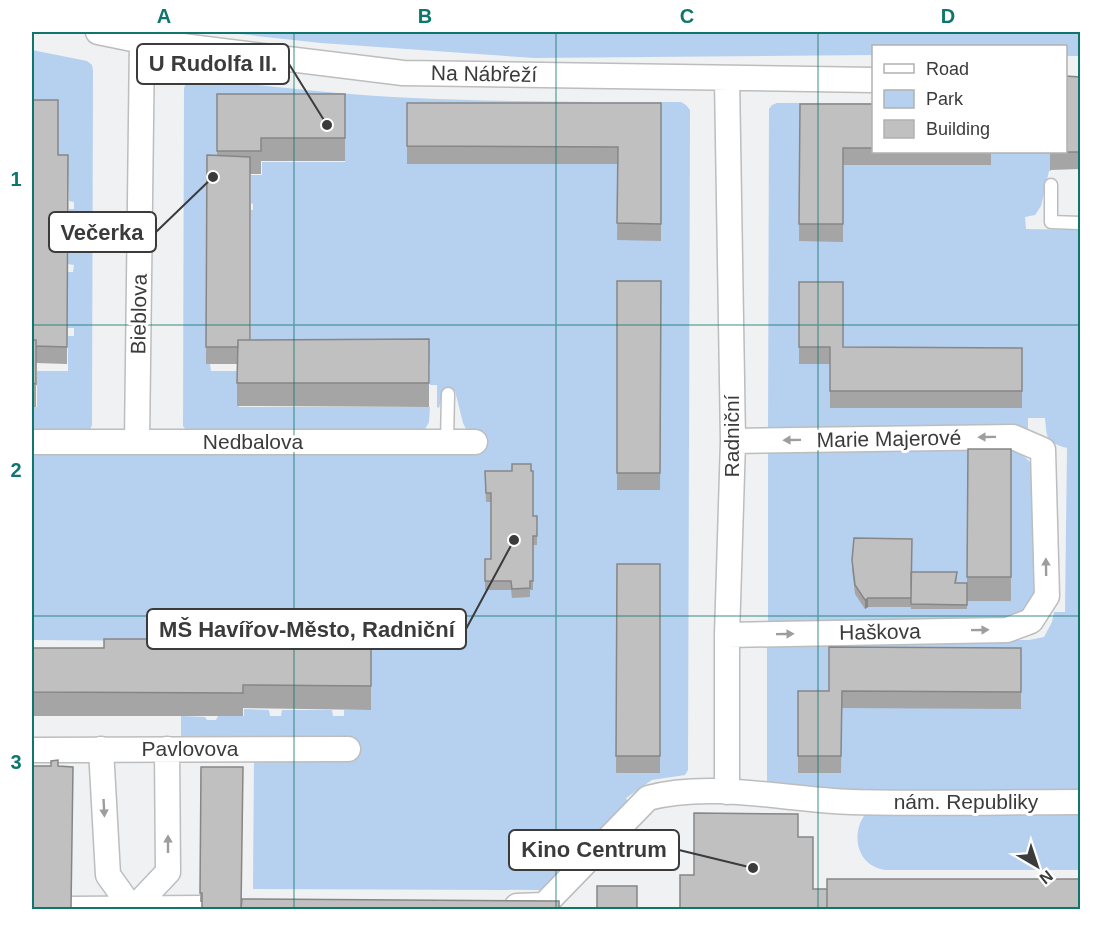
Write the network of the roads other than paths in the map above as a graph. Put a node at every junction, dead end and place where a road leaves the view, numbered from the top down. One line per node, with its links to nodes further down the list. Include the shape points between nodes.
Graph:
1 (98, 32): 2 (street, Na Nábřeží)
2 (142, 41): 3 (street, Na Nábřeží, via 402,73); 10 (street, Bieblova)
3 (727, 79): 4 (street, Na Nábřeží); 8 (street, Radniční)
4 (872, 80)
5 (1051, 185): 6 (lane, via 1051,222)
6 (1080, 223)
7 (448, 394): 11 (lane)
8 (733, 441): 13 (street, Marie Majerové, one-way to 8, via 1047,596 1043,450 1013,437); 14 (street, Radniční)
9 (32, 442): 10 (street, Nedbalova)
10 (137, 442): 11 (street, Nedbalova)
11 (447, 442): 12 (street, Nedbalova)
12 (475, 442)
13 (1031, 621): 14 (street, Haškova, one-way to 13, via 1007,630)
14 (727, 635): 19 (street, Radniční)
15 (348, 748): 17 (street, Pavlovova)
16 (101, 749): 17 (street, Pavlovova); 18 (street, Pavlovova); 24 (street, one-way to 24, via 108,875)
17 (167, 749): 24 (street, one-way to 17, via 168,872)
18 (32, 750)
19 (727, 792): 20 (street, nám. Republiky, via 851,802); 21 (street, nám. Republiky, via 666,793 648,798 544,905)
20 (1080, 802)
21 (491, 906)
22 (202, 908): 24 (street)
23 (71, 909): 24 (street)
24 (133, 909)

